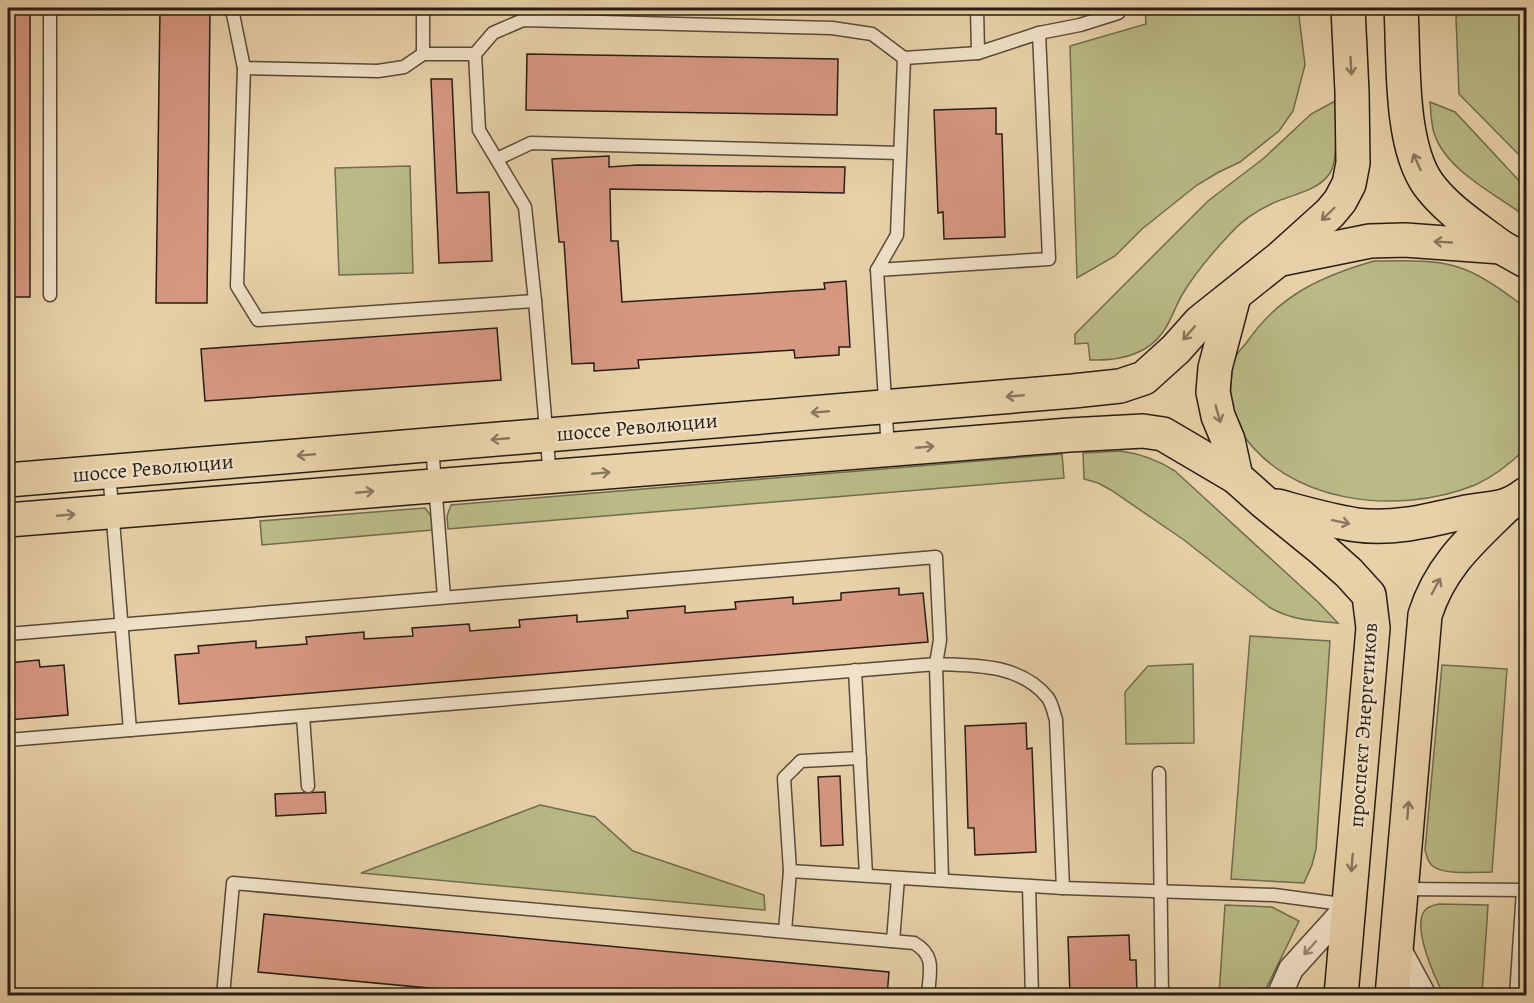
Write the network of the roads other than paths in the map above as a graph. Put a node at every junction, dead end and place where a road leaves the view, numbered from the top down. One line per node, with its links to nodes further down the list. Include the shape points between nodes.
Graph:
1 (50, 8): 19 (lane)
2 (228, 8): 13 (lane, via 233,14)
3 (423, 8): 10 (lane)
4 (977, 8): 9 (lane)
5 (1119, 8): 8 (lane, via 1118,13 1080,25)
6 (1348, 8): 17 (main road, one-way to 17, via 1354,136 1349,184 1330,213)
7 (1401, 8): 16 (main road, one-way to 7, via 1451,208 1428,183 1415,160 1408,134)
8 (1039, 33): 9 (lane); 18 (lane, via 1048,259)
9 (978, 53): 12 (lane)
10 (423, 54): 11 (lane); 13 (lane, via 404,67 378,71)
11 (475, 54): 12 (lane, via 493,33 523,20 832,27 872,34); 15 (lane, via 479,130)
12 (904, 58): 14 (lane)
13 (244, 68): 21 (lane, via 237,286 258,320)
14 (900, 153): 15 (lane, via 531,143); 18 (lane, via 897,235)
15 (497, 159): 21 (lane, via 525,207)
16 (1514, 254): 17 (main road, шоссе Революции, one-way to 17, via 1406,240 1370,241)
17 (1279, 259): 20 (main road, шоссе Революции)
18 (877, 270): 22 (lane)
19 (51, 295)
20 (1234, 296): 22 (main road, шоссе Революции, one-way to 22, via 1200,322 1144,378 1120,386); 28 (main road, one-way to 28, via 1215,368 1213,392)
21 (535, 301): 23 (lane)
22 (886, 407): 23 (main road, шоссе Революции, one-way to 23); 25 (lane)
23 (546, 435): 24 (main road, шоссе Революции, one-way to 24); 27 (lane)
24 (432, 444): 26 (main road, шоссе Революции, one-way to 26); 30 (lane)
25 (888, 450): 27 (main road, шоссе Революции, one-way to 25); 28 (main road, шоссе Революции, one-way to 28, via 1143,431 1163,434)
26 (109, 471): 29 (main road, шоссе Революции); 33 (lane)
27 (549, 477): 30 (main road, шоссе Революции)
28 (1236, 477): 32 (main road, шоссе Революции)
29 (8, 480)
30 (435, 486): 33 (main road, шоссе Революции, one-way to 30); 35 (lane)
31 (1516, 501): 32 (main road, шоссе Революции, one-way to 31, via 1359,525 1391,526 1438,520); 52 (main road, one-way to 31, via 1425,615 1431,593 1470,542)
32 (1264, 502): 55 (main road, проспект Энергетиков, one-way to 55, via 1322,549 1368,595 1373,628)
33 (112, 512): 34 (main road, шоссе Революции, one-way to 33); 36 (lane)
34 (8, 520)
35 (444, 597): 36 (lane); 38 (lane, via 936,557 940,640)
36 (122, 625): 37 (lane); 41 (lane)
37 (8, 634)
38 (936, 664): 39 (lane); 49 (lane); 51 (lane, via 1010,671 1034,684 1049,700 1056,720)
39 (855, 670): 40 (lane); 43 (lane)
40 (303, 716): 41 (lane); 45 (lane)
41 (130, 730): 42 (lane)
42 (8, 740)
43 (860, 758): 46 (lane, via 801,761 784,778); 47 (lane)
44 (1159, 773): 54 (lane)
45 (308, 786)
46 (790, 871): 47 (lane); 56 (lane)
47 (866, 875): 48 (lane)
48 (898, 878): 49 (lane); 57 (lane)
49 (942, 880): 50 (lane)
50 (1029, 886): 51 (lane); 64 (lane)
51 (1063, 888): 54 (lane)
52 (1401, 889): 53 (lane); 58 (main road)
53 (1525, 890): 59 (lane)
54 (1161, 891): 55 (lane, via 1274,895); 65 (lane)
55 (1348, 905): 66 (street, one-way to 66, via 1291,969); 67 (main road, проспект Энергетиков)
56 (785, 931): 57 (lane); 62 (lane, via 233,882)
57 (893, 941): 63 (lane, via 914,943 926,949 930,959)
58 (1397, 946): 68 (main road); 69 (street)
59 (1522, 964): 70 (lane)
60 (8, 994): 61 (lane)
61 (25, 996)
62 (223, 996)
63 (928, 996)
64 (1032, 996)
65 (1162, 996)
66 (1279, 996)
67 (1341, 996)
68 (1392, 996)
69 (1424, 996)
70 (1516, 996)

